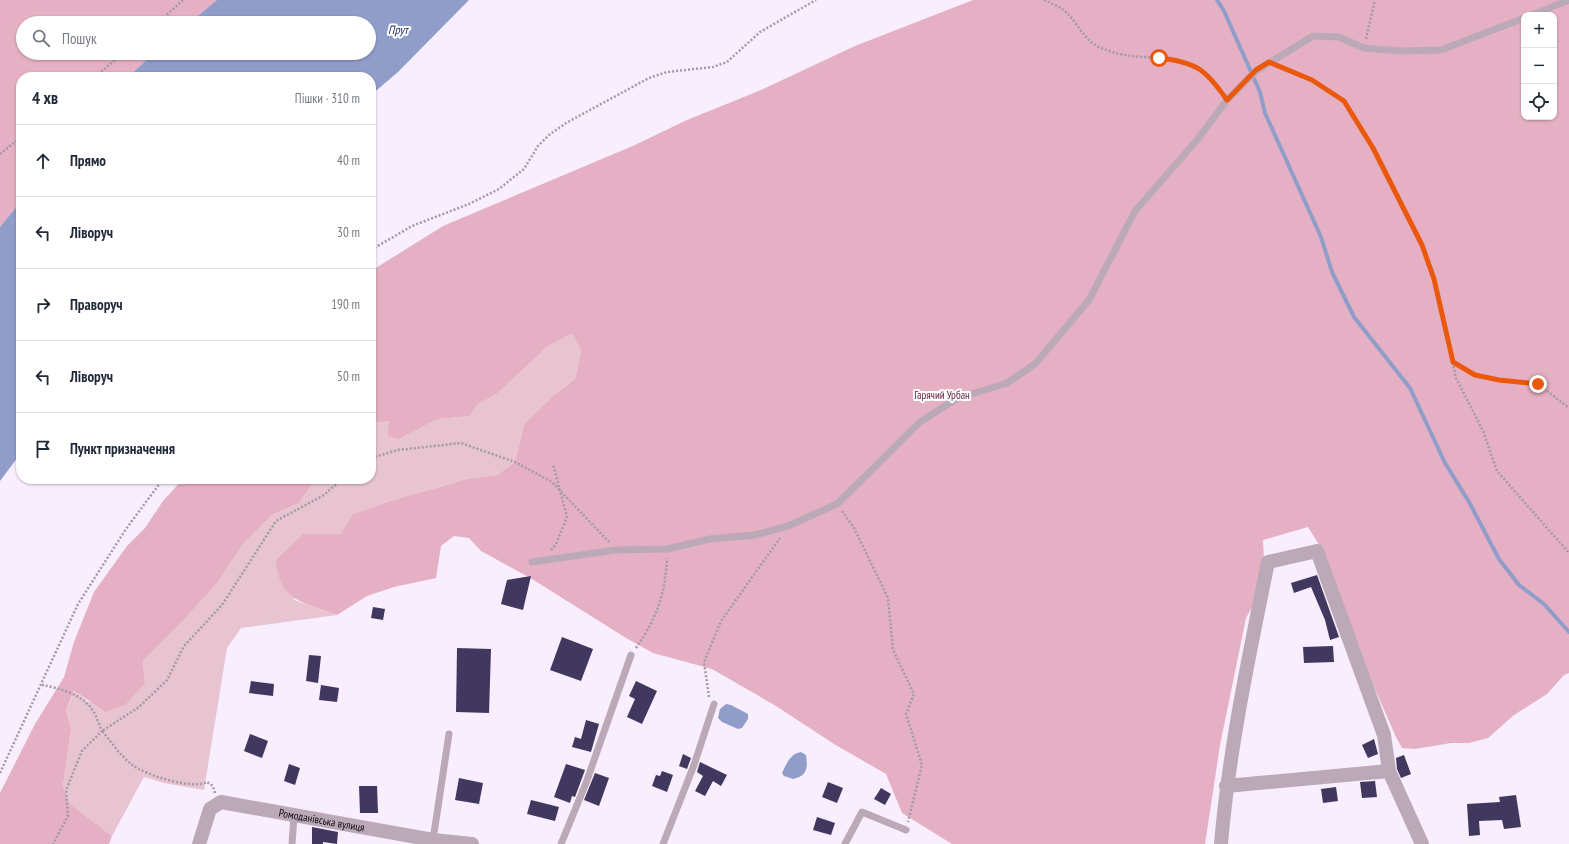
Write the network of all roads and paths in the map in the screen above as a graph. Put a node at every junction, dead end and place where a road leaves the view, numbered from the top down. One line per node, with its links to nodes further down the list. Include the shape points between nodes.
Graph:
1 (184, 0): 7 (path)
2 (816, 0): 16 (path, via 760,32 736,56 726,62 713,67 668,72 649,78 566,123 549,135 538,146 524,169 499,189 469,204 412,226)
3 (1044, 0): 13 (path, via 1058,6 1069,15 1098,47 1140,58 1167,58 1189,63 1207,74)
4 (1375, 0): 9 (path)
5 (1569, 0): 6 (lane)
6 (1539, 12)
7 (166, 16)
8 (1521, 19): 9 (lane, via 1441,50 1400,52)
9 (1364, 48): 11 (lane, via 1340,37 1314,36)
10 (115, 60): 12 (path)
11 (1269, 62): 13 (lane, via 1256,70); 17 (path, via 1312,80 1344,101 1373,148 1422,245 1434,279)
12 (100, 72)
13 (1227, 100): 24 (lane, via 1197,140 1135,211 1089,300 1035,364 1007,383 956,399 920,422)
14 (16, 141): 15 (path)
15 (0, 154)
16 (376, 247)
17 (1453, 362): 18 (path, via 1475,375 1538,384); 28 (path, via 1456,378 1484,431 1498,471)
18 (1569, 408)
19 (376, 457): 23 (path, via 398,450 462,443 515,462 552,482)
20 (553, 464): 23 (path)
21 (159, 484): 32 (path, via 126,529 78,604)
22 (336, 484): 34 (path, via 324,495 276,522 222,606 184,646 167,680 139,707)
23 (561, 491): 27 (path); 29 (path, via 567,516 556,544)
24 (837, 504): 25 (lane); 41 (path, via 854,528 888,598 893,650 914,694 906,714 922,766)
25 (788, 526): 26 (lane, via 755,535 710,539); 33 (path, via 722,621 704,662 708,695)
26 (667, 549): 27 (lane); 31 (path, via 666,584 658,611)
27 (616, 550): 29 (lane)
28 (1569, 553)
29 (542, 560): 30 (lane)
30 (532, 562)
31 (631, 655): 47 (lane, via 586,783)
32 (42, 685): 34 (path, via 73,694 93,710); 37 (path)
33 (714, 704): 48 (lane, via 694,765)
34 (102, 731): 39 (path, via 127,760 144,772 200,786 207,782 213,786); 43 (path, via 82,751 66,790 68,816)
35 (449, 734): 42 (lane)
36 (1389, 771): 38 (street); 38 (street, via 1384,735 1317,551 1268,562); 51 (street)
37 (0, 773)
38 (1226, 786): 50 (street)
39 (221, 802): 40 (street, Ромоданівська вулиця); 44 (street, via 210,809)
40 (294, 816): 42 (street, Ромоданівська вулиця); 45 (lane)
41 (906, 830): 49 (lane, via 862,812)
42 (433, 840): 46 (street, Ромоданівська вулиця)
43 (53, 844)
44 (199, 844)
45 (292, 844)
46 (472, 844)
47 (561, 844)
48 (663, 844)
49 (845, 844)
50 (1221, 844)
51 (1422, 844)

